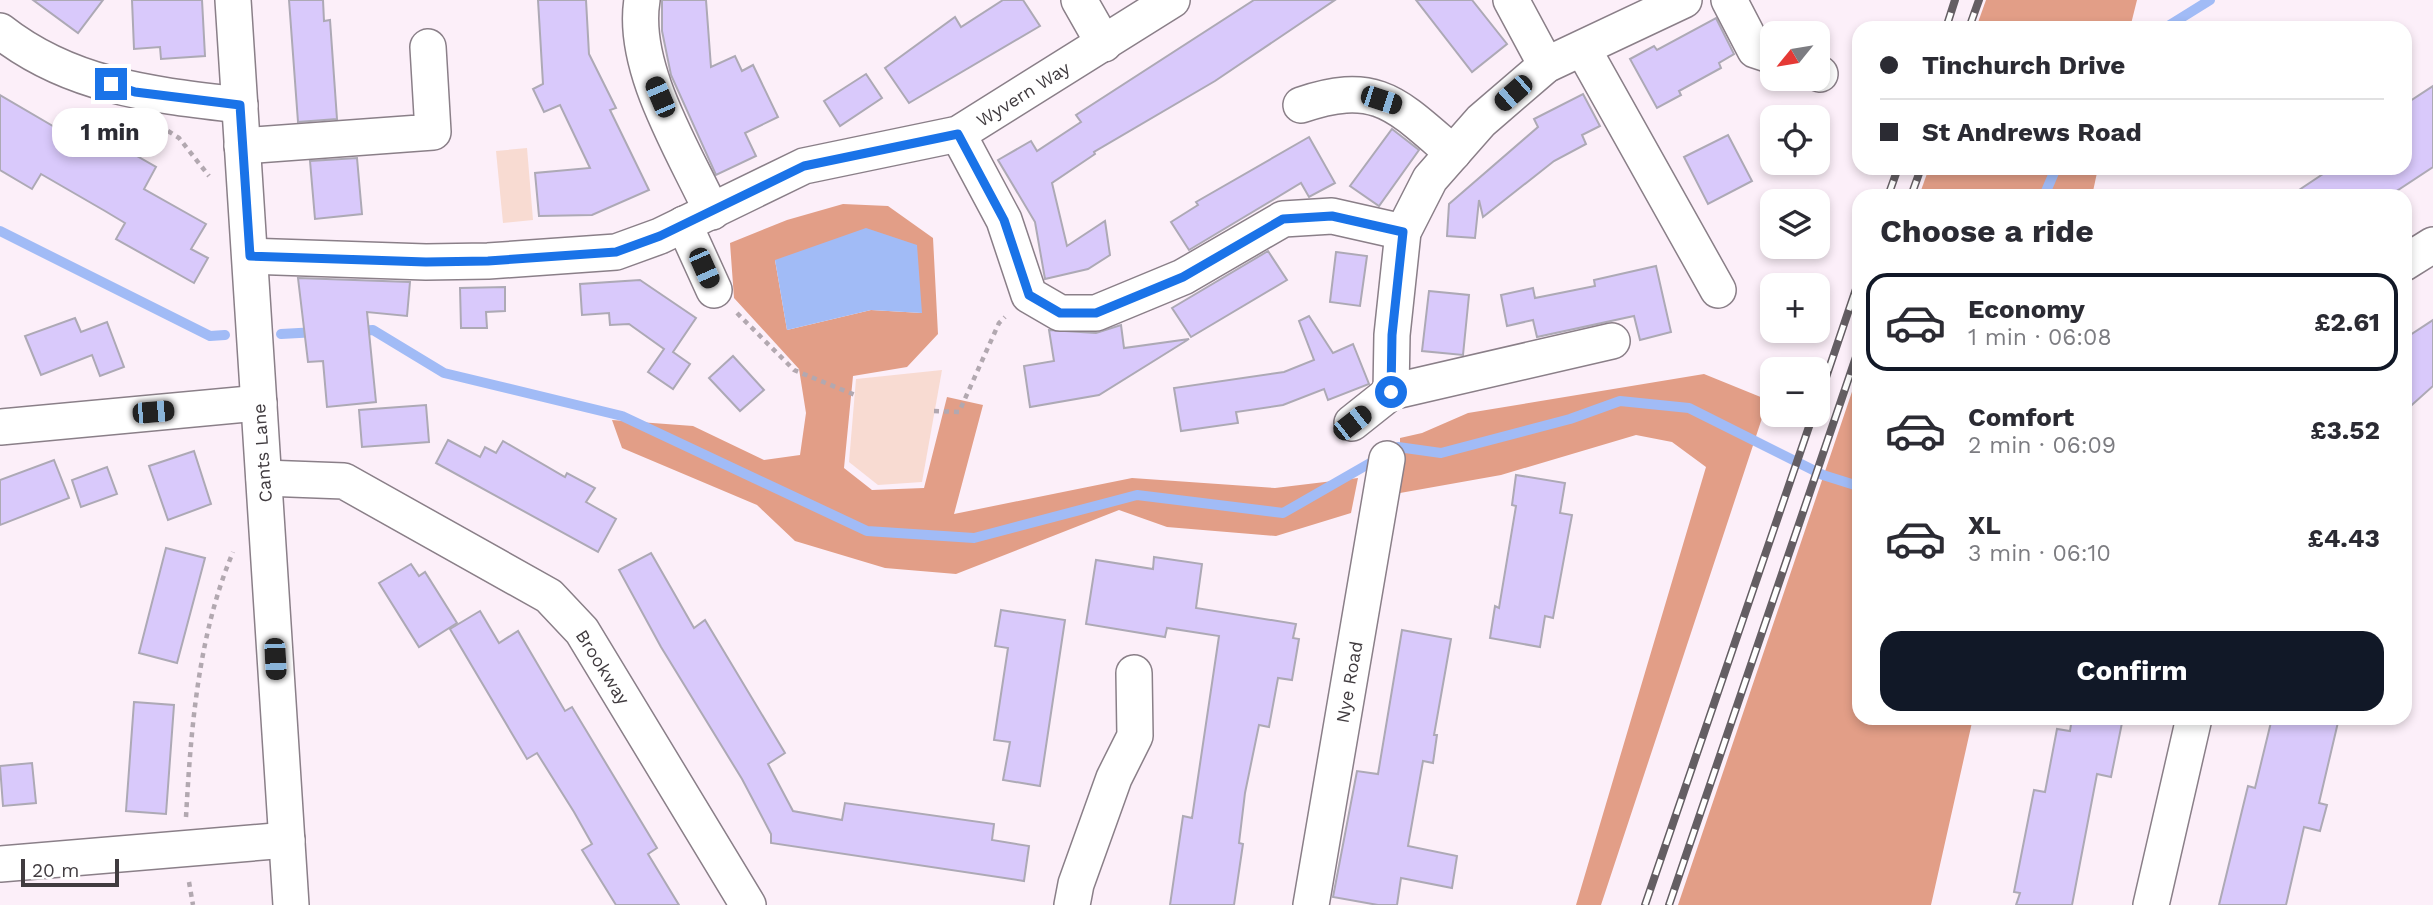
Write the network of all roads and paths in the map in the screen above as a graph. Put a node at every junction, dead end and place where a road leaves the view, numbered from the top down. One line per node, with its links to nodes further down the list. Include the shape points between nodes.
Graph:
1 (233, 0): 14 (street, Cants Lane)
2 (642, 0): 19 (street, via 639,16 645,62)
3 (1079, 0): 9 (street)
4 (1172, 0): 9 (street, Wyvern Way)
5 (1511, 0): 13 (street)
6 (1684, 0): 11 (street)
7 (1729, 0): 12 (street)
8 (0, 31): 14 (street, via 62,69 135,92)
9 (1104, 44): 16 (street, Wyvern Way)
10 (428, 47): 17 (street, via 433,132)
11 (1583, 49): 13 (street); 25 (street)
12 (1760, 52)
13 (1546, 65): 18 (street, via 1481,121)
14 (240, 105): 17 (street, Cants Lane)
15 (1301, 105): 18 (street, via 1334,94 1364,94 1397,105)
16 (958, 134): 19 (street, Wyvern Way, via 804,166); 26 (street, via 1004,220)
17 (242, 146): 22 (street, Cants Lane)
18 (1453, 153): 20 (street, via 1430,179)
19 (698, 218): 22 (street, Wyvern Way, via 616,252 426,262); 24 (street)
20 (1403, 232): 26 (street, via 1332,216 1283,219 1183,277 1096,313 1060,313); 28 (street)
21 (2433, 245): 23 (street)
22 (250, 256): 30 (street, Cants Lane)
23 (2412, 258)
24 (714, 290): 29 (path, via 794,370)
25 (1718, 290)
26 (1029, 295): 31 (path, via 999,323 959,412)
27 (1612, 341): 28 (street)
28 (1391, 392): 32 (street)
29 (855, 395)
30 (259, 403): 33 (street); 35 (street, Cants Lane)
31 (934, 411)
32 (1352, 423)
33 (0, 427)
34 (1387, 459): 46 (street, Nye Road)
35 (264, 478): 36 (street, Cants Lane); 44 (street, Brookway, via 344,481 549,596 582,631)
36 (267, 529): 39 (street, Cants Lane); 40 (path, via 256,531 235,547 217,602 195,698)
37 (1134, 673): 45 (street, via 1135,736 1114,778)
38 (2192, 725): 47 (street)
39 (287, 840): 40 (street); 43 (street, Cants Lane)
40 (184, 848): 41 (street); 42 (path)
41 (0, 864)
42 (193, 905)
43 (291, 905)
44 (748, 905)
45 (1072, 905)
46 (1311, 905)
47 (2151, 905)

